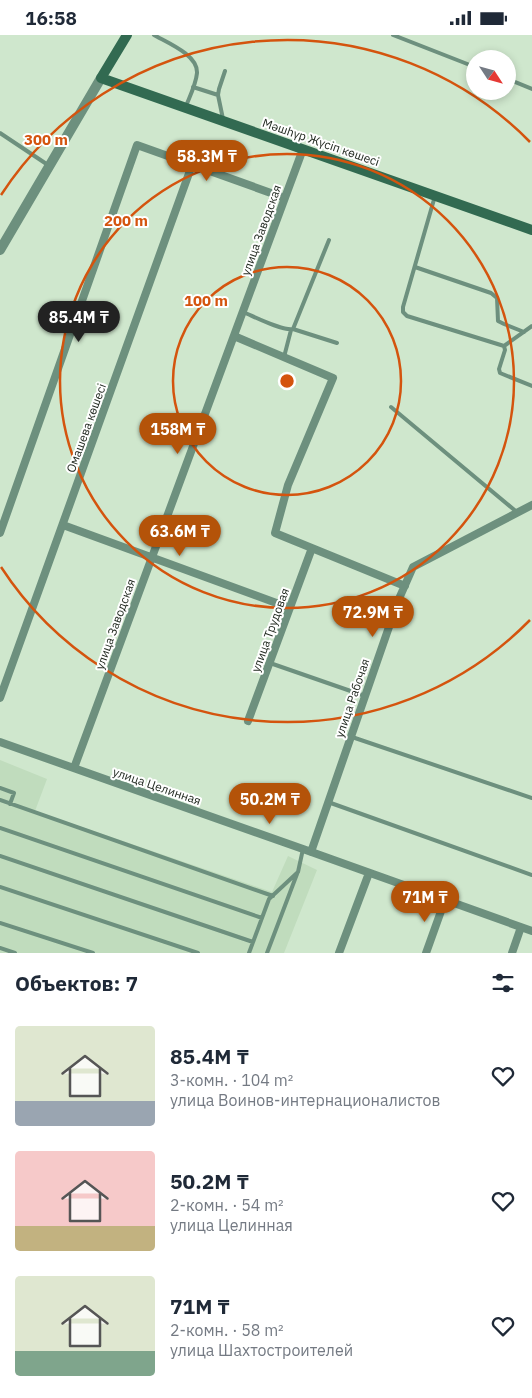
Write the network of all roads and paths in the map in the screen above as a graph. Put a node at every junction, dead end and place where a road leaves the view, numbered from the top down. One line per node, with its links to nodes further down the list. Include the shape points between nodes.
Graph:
1 (127, 35): 6 (main road)
2 (154, 35): 8 (lane, via 194,61 197,74)
3 (393, 35): 4 (lane)
4 (466, 63)
5 (225, 71): 10 (lane)
6 (101, 78): 11 (main road, Мәшһүр Жүсіп көшесі); 16 (street)
7 (516, 82): 9 (lane)
8 (193, 87): 10 (lane); 11 (lane)
9 (532, 89)
10 (218, 95): 12 (lane)
11 (185, 108): 12 (main road, Мәшһүр Жүсіп көшесі)
12 (224, 121): 14 (main road, Мәшһүр Жүсіп көшесі)
13 (0, 133): 16 (lane)
14 (303, 149): 17 (main road, Мәшһүр Жүсіп көшесі); 18 (street, улица Заводская)
15 (192, 165): 18 (street); 35 (street, Омашева көшесі); 36 (street, via 137,145)
16 (50, 166): 21 (street)
17 (435, 196): 19 (main road, Мәшһүр Жүсіп көшесі); 22 (lane)
18 (285, 198): 23 (street, улица Заводская)
19 (532, 230)
20 (329, 240): 25 (lane)
21 (0, 250)
22 (415, 267): 26 (lane, via 492,293 497,298 498,321); 29 (lane, via 403,307 407,316)
23 (243, 311): 25 (lane, via 282,328); 27 (street, улица Заводская)
24 (532, 326): 26 (lane)
25 (292, 329): 28 (lane); 30 (lane)
26 (524, 331): 29 (lane)
27 (234, 336): 30 (street); 38 (street, улица Заводская)
28 (337, 343)
29 (504, 346): 31 (lane, via 500,373)
30 (284, 357): 37 (street, via 333,378 288,485 275,533)
31 (532, 386)
32 (391, 407): 34 (lane)
33 (532, 505): 34 (street, улица Рабочая)
34 (518, 513): 39 (street, улица Рабочая, via 413,567)
35 (63, 525): 38 (street); 43 (street, Омашева көшесі)
36 (0, 533)
37 (312, 548): 39 (street); 40 (street, улица Трудовая)
38 (152, 559): 40 (street); 47 (street, улица Заводская)
39 (405, 586): 42 (street, улица Рабочая)
40 (290, 608): 41 (street, улица Трудовая)
41 (270, 663): 42 (lane); 44 (street, улица Трудовая)
42 (365, 696): 45 (street, улица Рабочая)
43 (0, 698)
44 (248, 721)
45 (351, 736): 49 (lane); 51 (street, улица Рабочая)
46 (0, 743): 47 (street, улица Целинная)
47 (74, 768): 54 (street, улица Целинная)
48 (0, 788): 52 (lane, via 14,793)
49 (532, 798)
50 (0, 800): 52 (lane)
51 (328, 802): 54 (street, улица Рабочая); 58 (lane)
52 (10, 804): 60 (lane)
53 (0, 828): 62 (lane)
54 (307, 850): 56 (lane); 57 (street, улица Целинная)
55 (0, 856): 66 (lane)
56 (298, 872): 60 (lane); 72 (lane)
57 (369, 873): 61 (street, улица Целинная); 73 (street)
58 (532, 875)
59 (0, 887): 70 (lane)
60 (273, 896): 62 (lane)
61 (445, 900): 64 (street, улица Целинная); 74 (street)
62 (262, 918): 66 (lane)
63 (0, 923): 69 (lane)
64 (521, 927): 65 (street, улица Целинная); 75 (street)
65 (531, 929)
66 (253, 942): 71 (lane)
67 (0, 948): 68 (lane)
68 (14, 953)
69 (93, 953)
70 (198, 953)
71 (248, 953)
72 (267, 953)
73 (339, 953)
74 (426, 953)
75 (512, 953)

